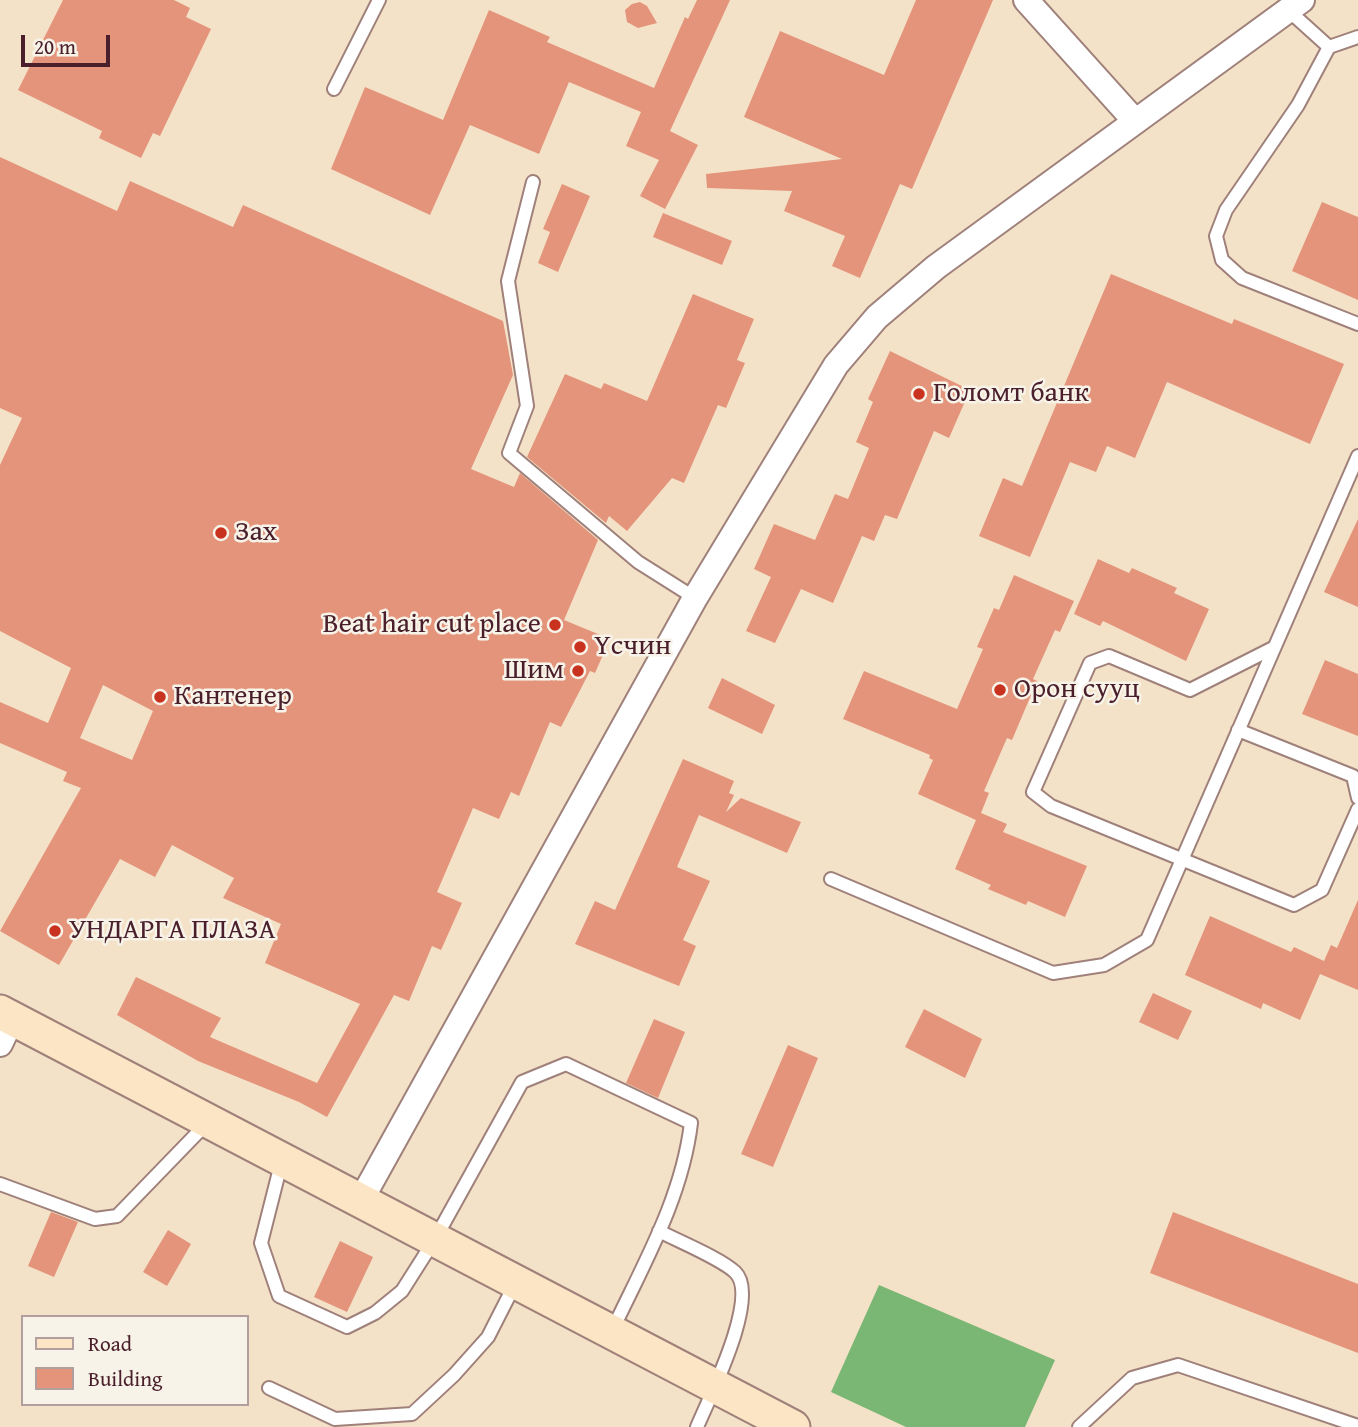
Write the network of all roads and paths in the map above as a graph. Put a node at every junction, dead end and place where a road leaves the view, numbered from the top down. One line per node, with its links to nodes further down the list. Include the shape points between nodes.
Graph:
1 (379, 0): 6 (lane)
2 (1026, 0): 7 (street)
3 (1295, 5): 5 (lane); 7 (street)
4 (1358, 37): 5 (lane)
5 (1329, 47): 9 (lane, via 1298,105 1226,210 1216,236 1222,260 1242,278)
6 (334, 89)
7 (1135, 121): 11 (street, via 936,267 877,317 810,404)
8 (533, 182): 11 (lane, via 508,281 527,406 509,453 638,562)
9 (1358, 324)
10 (1358, 456): 12 (lane)
11 (695, 597): 22 (street)
12 (1273, 648): 13 (lane); 16 (lane, via 1190,690 1109,656 1090,663 1033,792 1051,806)
13 (1238, 730): 14 (lane, via 1353,776); 16 (lane)
14 (1358, 798)
15 (1358, 809): 16 (lane, via 1322,890 1294,905)
16 (1182, 860): 17 (lane, via 1147,940 1104,965 1052,973)
17 (831, 879)
18 (4, 1025): 19 (street)
19 (209, 1121): 20 (street); 21 (lane, via 117,1216 95,1219)
20 (282, 1160): 22 (street); 24 (lane, via 261,1243 279,1296 347,1328 402,1291)
21 (0, 1184)
22 (361, 1200): 24 (street)
23 (659, 1231): 24 (lane, via 687,1161 691,1123 566,1064 522,1082); 26 (lane); 27 (lane, via 736,1272 744,1292)
24 (435, 1239): 25 (street)
25 (516, 1282): 26 (street); 28 (lane, via 488,1337 412,1414 335,1419)
26 (612, 1331): 27 (street)
27 (714, 1387): 30 (lane); 31 (street)
28 (269, 1388)
29 (1358, 1426): 32 (lane, via 1178,1365 1132,1378)
30 (697, 1427)
31 (793, 1427)
32 (1079, 1427)

